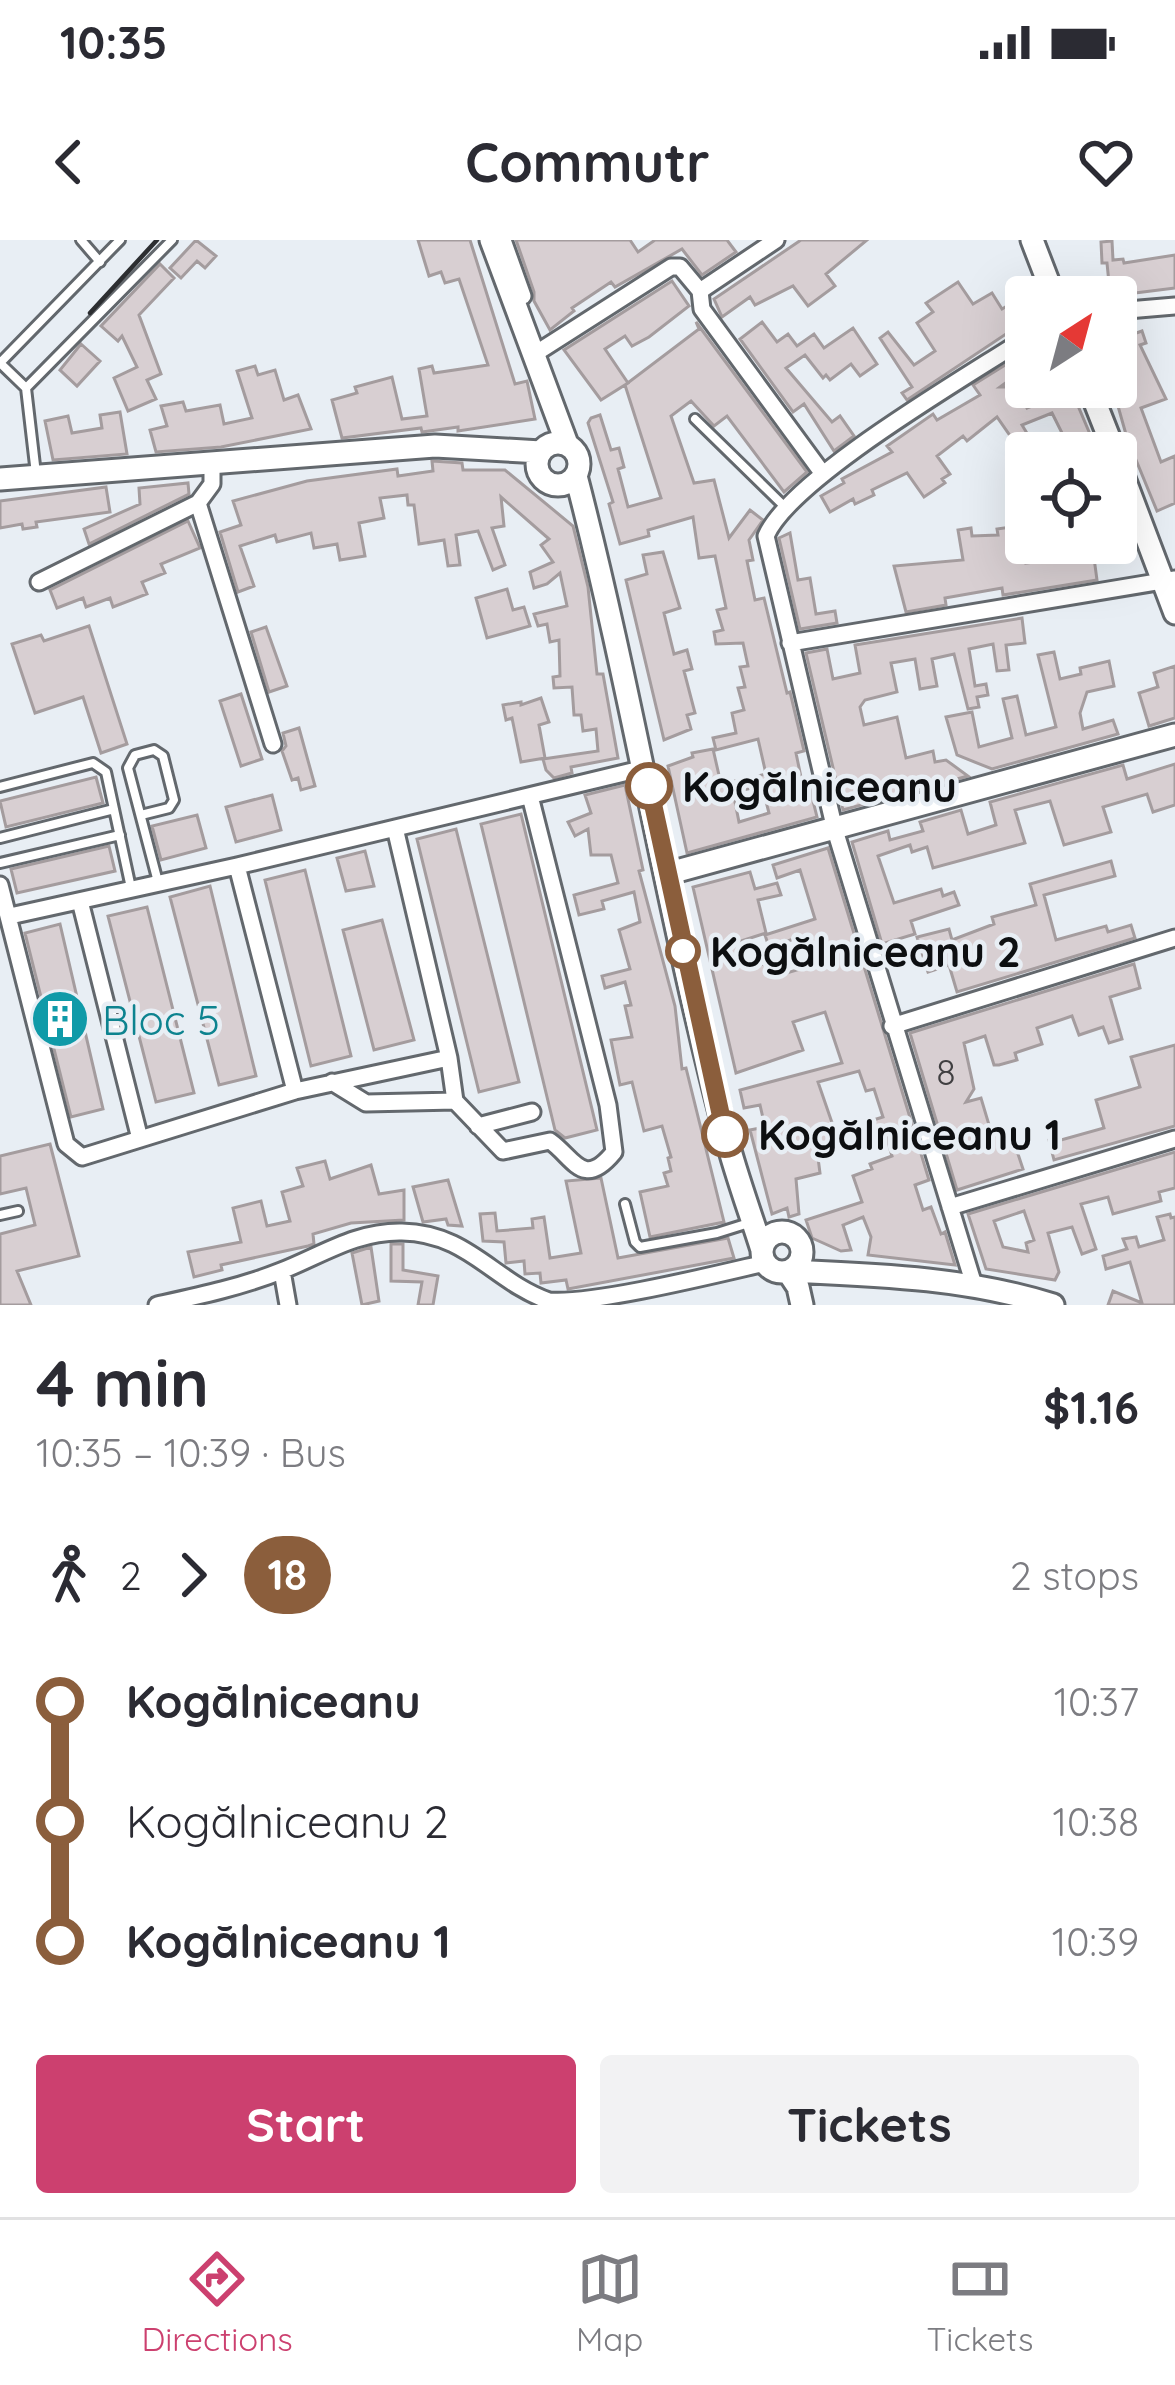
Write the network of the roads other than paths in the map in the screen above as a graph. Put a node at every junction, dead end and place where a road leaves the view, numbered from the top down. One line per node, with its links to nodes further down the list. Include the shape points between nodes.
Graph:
1 (81, 240): 9 (lane)
2 (120, 240): 9 (lane)
3 (172, 240): 17 (lane)
4 (481, 240): 15 (street, via 524,352)
5 (491, 240): 15 (main road)
6 (503, 240): 15 (street)
7 (776, 240): 11 (street)
8 (1032, 240): 10 (main road)
9 (100, 262): 16 (lane)
10 (1046, 276)
11 (700, 291): 15 (street, via 686,270 671,267); 21 (street, via 703,309)
12 (1175, 306): 13 (street)
13 (1137, 309)
14 (1005, 352): 21 (street)
15 (537, 357): 20 (main road, via 553,410)
16 (0, 362): 17 (lane)
17 (26, 388): 22 (lane)
18 (695, 419): 26 (lane)
19 (212, 462): 20 (main road, via 455,446); 22 (main road); 24 (street, via 209,491)
20 (555, 462): 33 (main road, via 591,533)
21 (823, 474): 26 (street)
22 (36, 476): 23 (main road)
23 (0, 479)
24 (198, 503): 28 (street); 32 (street)
25 (1137, 505): 27 (main road)
26 (786, 508): 30 (street, via 766,536)
27 (1170, 581): 29 (main road); 30 (street)
28 (38, 582)
29 (1175, 613)
30 (790, 643): 39 (street)
31 (1175, 734): 39 (main road)
32 (273, 744)
33 (645, 768): 35 (street); 44 (main road)
34 (0, 787): 36 (lane, via 93,764 106,772)
35 (530, 796): 38 (street); 57 (street, via 614,1152 600,1166 581,1169 554,1143 503,1151)
36 (114, 809): 40 (lane); 41 (lane)
37 (141, 815): 37 (lane, via 129,760 154,750 163,756 174,800); 45 (lane)
38 (395, 828): 43 (street); 52 (street)
39 (835, 830): 44 (main road); 51 (street)
40 (120, 836): 42 (lane); 47 (lane)
41 (0, 838)
42 (0, 863)
43 (237, 866): 45 (street); 54 (street)
44 (666, 874): 60 (main road)
45 (159, 883): 47 (street)
46 (0, 885): 49 (street)
47 (131, 889): 48 (street)
48 (80, 901): 49 (street); 58 (street)
49 (10, 916): 58 (street, via 65,1144 82,1157)
50 (1175, 938): 51 (street)
51 (892, 1025): 62 (street)
52 (448, 1058): 53 (street); 55 (street)
53 (332, 1082): 54 (street); 55 (street, via 366,1103)
54 (295, 1091): 58 (street)
55 (455, 1101): 57 (street)
56 (532, 1112): 57 (street)
57 (478, 1126)
58 (140, 1139)
59 (1175, 1139): 62 (street)
60 (743, 1194): 65 (main road); 66 (main road)
61 (625, 1204): 65 (lane, via 635,1242 648,1248)
62 (950, 1207): 71 (street)
63 (18, 1210): 64 (lane)
64 (0, 1215)
65 (753, 1222): 67 (main road)
66 (792, 1235): 67 (main road, via 774,1234); 69 (main road, via 802,1254); 70 (main road)
67 (763, 1256): 69 (main road, via 775,1271); 72 (street, via 580,1305)
68 (282, 1271): 72 (street, via 350,1239 414,1232 466,1249); 73 (street); 74 (street)
69 (789, 1271): 70 (main road); 75 (main road)
70 (859, 1272): 71 (main road)
71 (974, 1285): 76 (main road)
72 (530, 1299)
73 (157, 1305)
74 (288, 1305)
75 (802, 1305)
76 (1053, 1305)

